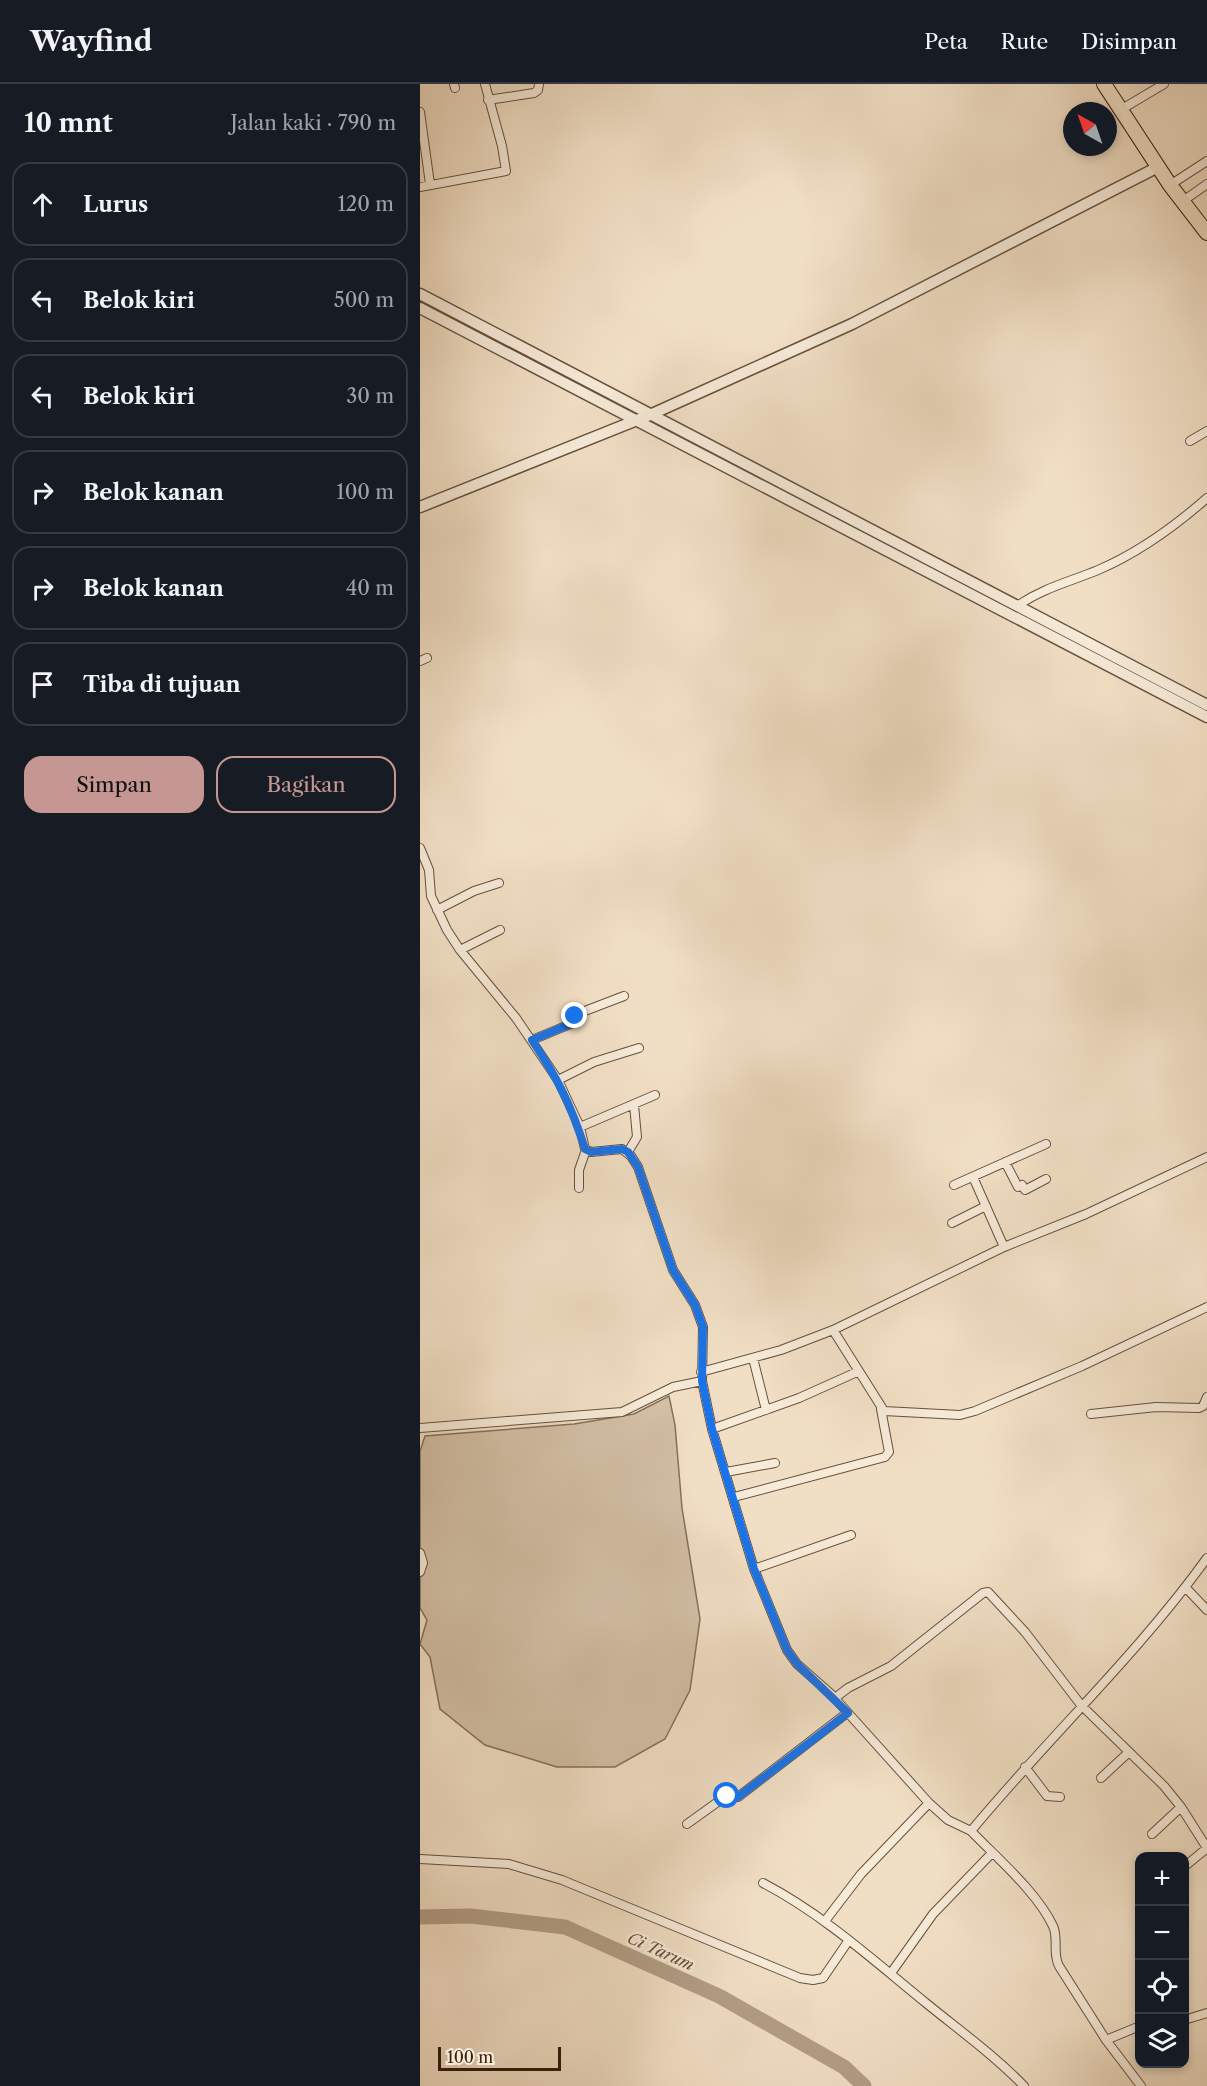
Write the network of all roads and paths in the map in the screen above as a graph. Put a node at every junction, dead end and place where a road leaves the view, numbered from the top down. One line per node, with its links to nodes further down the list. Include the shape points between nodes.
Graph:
1 (485, 84): 5 (street)
2 (539, 84): 5 (street, via 534,93)
3 (1104, 84): 6 (main road)
4 (1164, 84): 6 (street)
5 (488, 100): 10 (street, via 506,171)
6 (1122, 109): 9 (main road)
7 (420, 113): 10 (street)
8 (1207, 161): 12 (street)
9 (1158, 167): 12 (main road); 18 (street, via 852,324)
10 (430, 184): 13 (street)
11 (1207, 184): 14 (street)
12 (1170, 185): 14 (main road)
13 (420, 186)
14 (1183, 201): 15 (main road)
15 (1207, 233)
16 (420, 294): 18 (street)
17 (420, 308): 19 (street)
18 (652, 414): 19 (street); 24 (street)
19 (636, 418): 23 (street); 26 (street)
20 (1207, 431): 21 (street)
21 (1190, 441)
22 (1207, 498): 24 (street, via 1167,531 1127,554 1040,591)
23 (420, 507)
24 (1017, 606): 25 (street)
25 (1207, 705)
26 (1207, 717)
27 (420, 848): 29 (street, via 429,868 429,890)
28 (499, 883): 29 (street)
29 (437, 910): 31 (street)
30 (500, 930): 31 (street)
31 (460, 950): 33 (street)
32 (624, 996): 33 (street, via 577,1014 573,1023)
33 (532, 1040): 35 (street)
34 (639, 1048): 35 (street, via 594,1062)
35 (558, 1080): 38 (street)
36 (655, 1095): 37 (street)
37 (634, 1105): 38 (street); 41 (street, via 637,1137)
38 (580, 1127): 40 (street)
39 (1046, 1144): 43 (street)
40 (586, 1150): 41 (street, via 619,1148); 47 (street, via 579,1170)
41 (628, 1152): 55 (street, via 641,1175 673,1270 701,1320)
42 (1207, 1157): 50 (street, via 1086,1214)
43 (1005, 1162): 44 (street); 45 (street, via 1018,1187 1022,1185 1025,1190)
44 (973, 1177): 46 (street); 48 (street)
45 (1046, 1179)
46 (954, 1185)
47 (579, 1188)
48 (986, 1206): 49 (street); 50 (street)
49 (952, 1223)
50 (1004, 1246): 52 (street)
51 (1207, 1307): 57 (street, via 975,1411 892,1413)
52 (832, 1330): 53 (street); 54 (street)
53 (753, 1358): 55 (street); 58 (street)
54 (856, 1372): 57 (street); 58 (street)
55 (701, 1376): 60 (street, via 622,1412); 61 (street)
56 (1207, 1397): 59 (street, via 1198,1408 1156,1407)
57 (881, 1409): 64 (street, via 889,1452 885,1457)
58 (766, 1410): 61 (street)
59 (1091, 1414)
60 (420, 1428)
61 (712, 1429): 63 (street)
62 (775, 1463): 63 (street)
63 (726, 1473): 64 (street)
64 (734, 1497): 68 (street)
65 (851, 1536): 68 (street)
66 (420, 1553): 69 (street)
67 (1207, 1558): 70 (street)
68 (754, 1569): 72 (street, via 787,1650)
69 (420, 1572)
70 (1186, 1587): 71 (street); 73 (street)
71 (1207, 1610)
72 (834, 1698): 73 (street, via 891,1666 986,1592 1025,1632); 74 (street)
73 (1080, 1706): 75 (street); 76 (street)
74 (848, 1713): 79 (street); 81 (street, via 738,1797 727,1796)
75 (1129, 1752): 77 (street); 80 (street)
76 (1024, 1767): 78 (street, via 1034,1774 1047,1796); 82 (street)
77 (1101, 1778)
78 (1060, 1797)
79 (929, 1803): 82 (street, via 948,1820); 89 (street, via 861,1874)
80 (1181, 1807): 83 (street); 84 (street)
81 (687, 1824)
82 (971, 1831): 85 (street)
83 (1152, 1833)
84 (1207, 1848): 87 (street)
85 (992, 1853): 91 (street, via 933,1914); 95 (street, via 1051,1922 1056,1933 1056,1962)
86 (420, 1859): 90 (street, via 509,1864 552,1876 800,1978 823,1978)
87 (1189, 1864)
88 (764, 1883): 89 (street)
89 (825, 1921): 90 (street)
90 (849, 1940): 91 (street)
91 (891, 1973): 96 (street)
92 (1207, 2013): 93 (street)
93 (1189, 2019)
94 (1135, 2028): 95 (street)
95 (1106, 2040): 97 (street)
96 (1024, 2086)
97 (1141, 2086)

